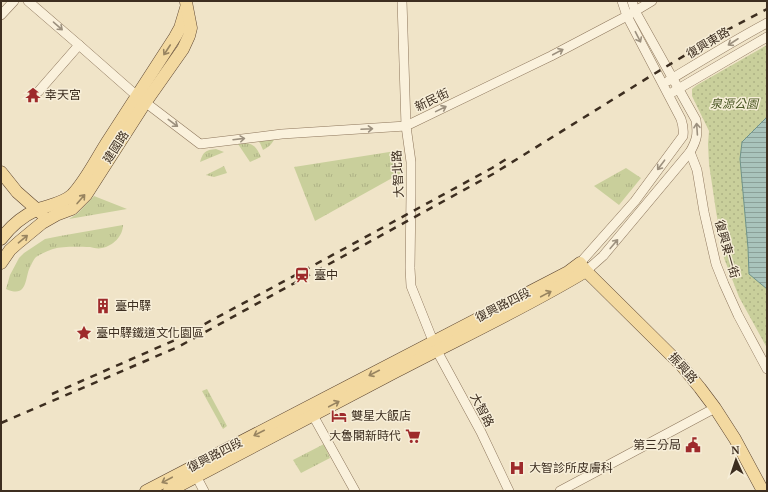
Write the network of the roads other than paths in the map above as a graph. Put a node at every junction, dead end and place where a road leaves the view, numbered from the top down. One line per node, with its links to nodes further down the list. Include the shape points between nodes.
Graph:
1 (14, 1): 9 (street)
2 (28, 1): 13 (street, one-way to 13)
3 (402, 1): 20 (street, 大智北路)
4 (622, 1): 10 (street, 復興路四段)
5 (632, 1): 8 (street, 復興路四段)
6 (652, 1): 8 (street, 新民街)
7 (186, 2): 19 (main road, 建國路, via 186,28)
8 (635, 11): 10 (street, 新民街); 14 (street, 復興路四段)
9 (1, 15)
10 (627, 16): 15 (street, 復興路四段, one-way to 15); 20 (street, 新民街, one-way to 10)
11 (767, 24): 14 (street, 復興東路, one-way to 14)
12 (767, 37): 16 (street, 復興東路)
13 (79, 44): 17 (street); 19 (street)
14 (672, 79): 15 (street, 復興東路); 16 (street, 復興路四段)
15 (663, 85): 18 (street, 復興路四段)
16 (678, 89): 18 (street, 復興東路); 21 (street, 復興路四段, one-way to 16, via 696,140 697,125)
17 (38, 92)
18 (668, 95): 27 (street, 復興路四段, one-way to 27, via 683,124 683,136)
19 (141, 99): 20 (street, 新民街, one-way to 20, via 200,144 282,134); 23 (main road, 建國路, via 73,194 63,201); 24 (main road, 建國路, one-way to 19, via 72,209 86,195)
20 (406, 126): 28 (street, 大智北路, via 411,162 410,282)
21 (690, 152): 27 (street, 復興路四段, one-way to 21, via 604,256); 29 (street, 復興東一街, via 697,170 716,264 738,315)
22 (1, 172): 23 (main road)
23 (36, 210): 24 (main road); 25 (main road, 建國路, via 12,226)
24 (49, 219): 26 (main road, 建國路, one-way to 24, via 10,250)
25 (1, 239)
26 (1, 263)
27 (583, 267): 28 (main road, 復興路四段, via 568,272); 30 (main road, 振興路, via 682,366)
28 (435, 346): 31 (main road, 復興路四段); 37 (street, 大智路)
29 (767, 369)
30 (715, 408): 38 (street); 39 (main road, 振興路, via 740,447)
31 (311, 411): 32 (main road, 復興路四段); 36 (street)
32 (194, 472): 33 (main road, 復興路四段, one-way to 33); 34 (main road, 復興路四段); 35 (street)
33 (146, 491)
34 (169, 491)
35 (204, 491)
36 (355, 491)
37 (509, 491)
38 (560, 491)
39 (763, 491)

